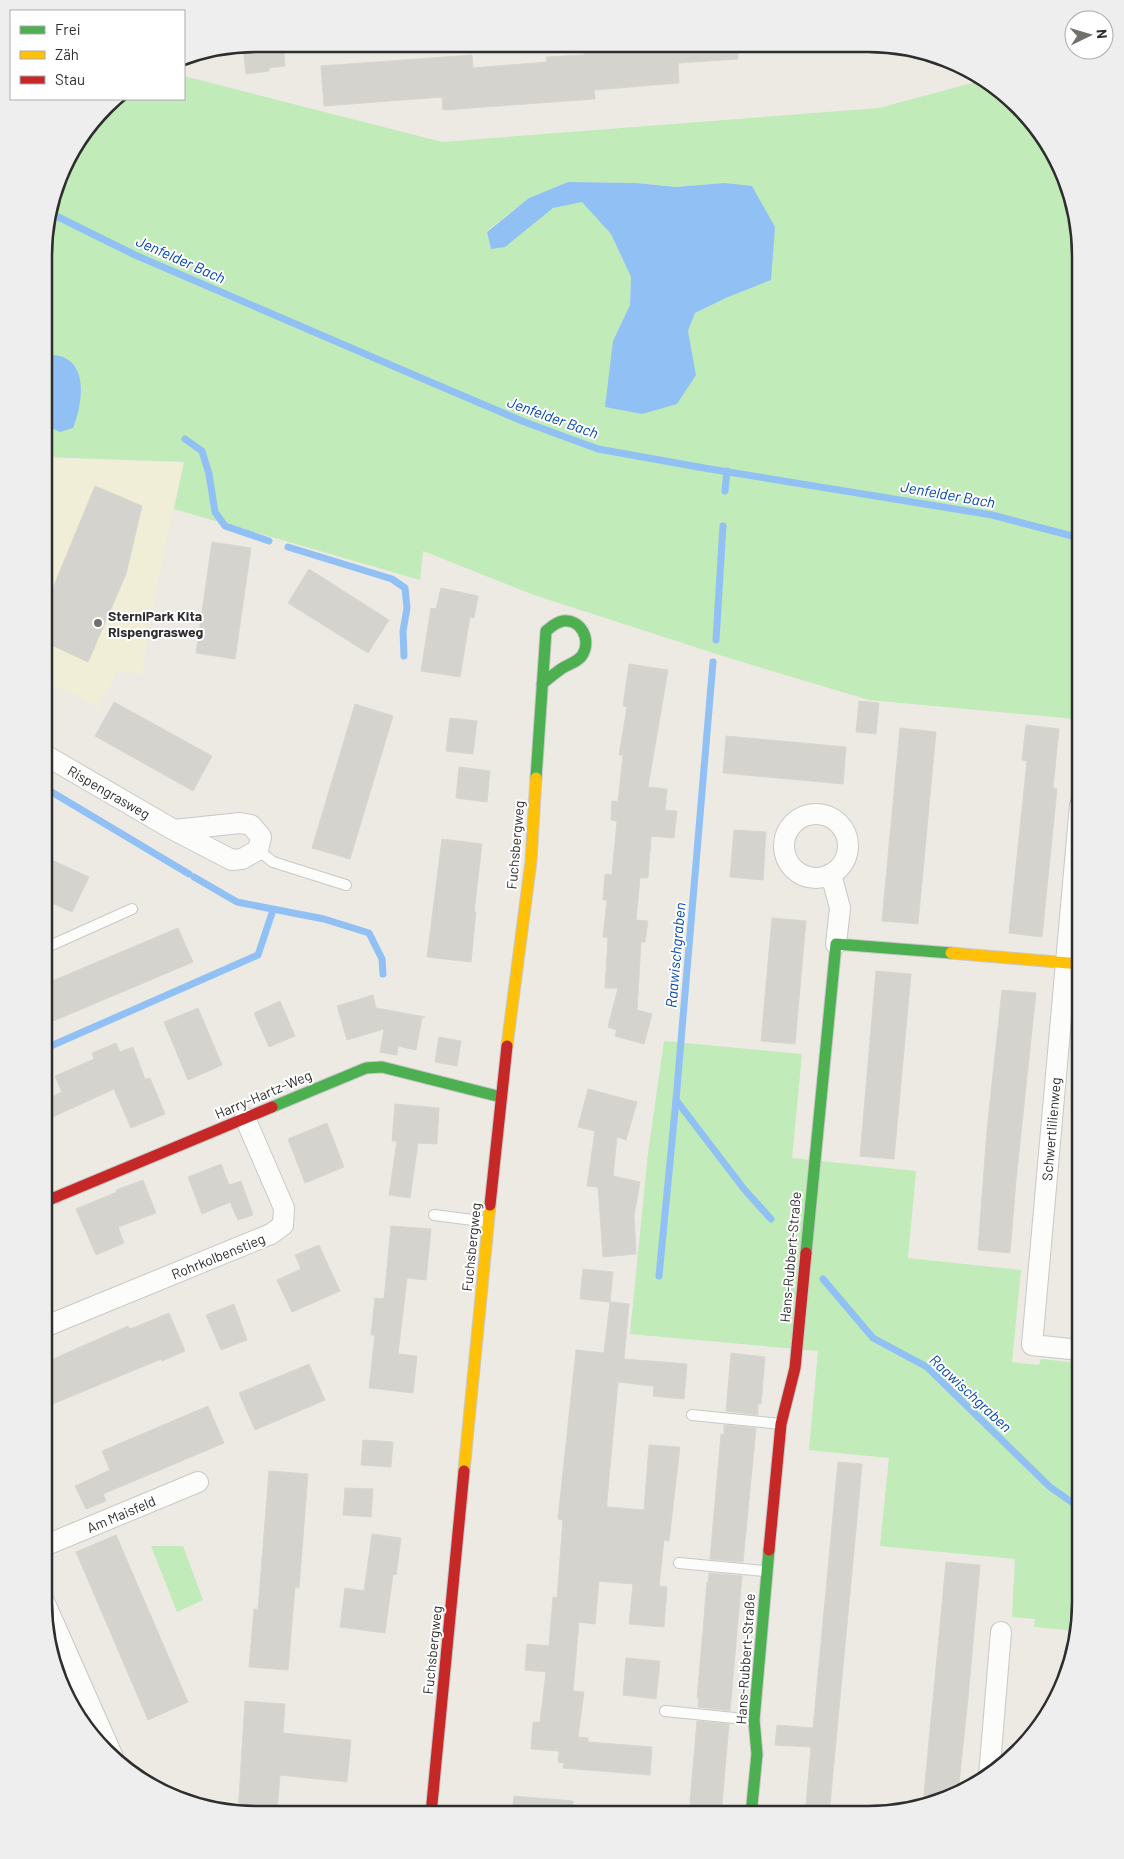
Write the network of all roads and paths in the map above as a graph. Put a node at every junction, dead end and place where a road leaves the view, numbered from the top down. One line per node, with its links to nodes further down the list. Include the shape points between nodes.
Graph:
1 (542, 684): 1 (street, Fuchsbergweg, via 583,654 586,638 576,624 558,621 546,630); 12 (street, Fuchsbergweg, via 531,861)
2 (52, 758): 3 (street, Rispengrasweg)
3 (174, 830): 4 (street, Rispengrasweg, via 232,860 242,859); 4 (street, via 240,822 252,825 261,837)
4 (258, 850): 6 (lane, via 273,862)
5 (831, 874): 8 (street, via 840,908)
6 (346, 886)
7 (132, 909): 9 (lane)
8 (836, 944): 10 (street); 20 (street, Hans-Rubbert-Straße, via 795,1368)
9 (52, 945)
10 (1072, 963)
11 (1072, 972): 18 (street, Schwertlilienweg, via 1032,1345)
12 (501, 1096): 13 (street, Harry-Hartz-Weg, via 382,1067 366,1068); 16 (street, Fuchsbergweg)
13 (245, 1118): 14 (street, Harry-Hartz-Weg); 17 (street, Rohrkolbenstieg, via 284,1208 283,1225 271,1234)
14 (52, 1199)
15 (434, 1215): 16 (lane)
16 (489, 1222): 31 (street, Fuchsbergweg)
17 (52, 1324)
18 (1072, 1349)
19 (692, 1415): 20 (lane)
20 (781, 1424): 24 (street, Hans-Rubbert-Straße)
21 (198, 1482): 22 (street, Am Maisfeld)
22 (52, 1543)
23 (679, 1563): 24 (lane)
24 (766, 1571): 28 (street, Hans-Rubbert-Straße)
25 (53, 1622): 29 (street)
26 (1002, 1632): 30 (street)
27 (665, 1711): 28 (lane)
28 (754, 1720): 32 (street, Hans-Rubbert-Straße, via 757,1754)
29 (105, 1740)
30 (994, 1763)
31 (432, 1806)
32 (753, 1806)

